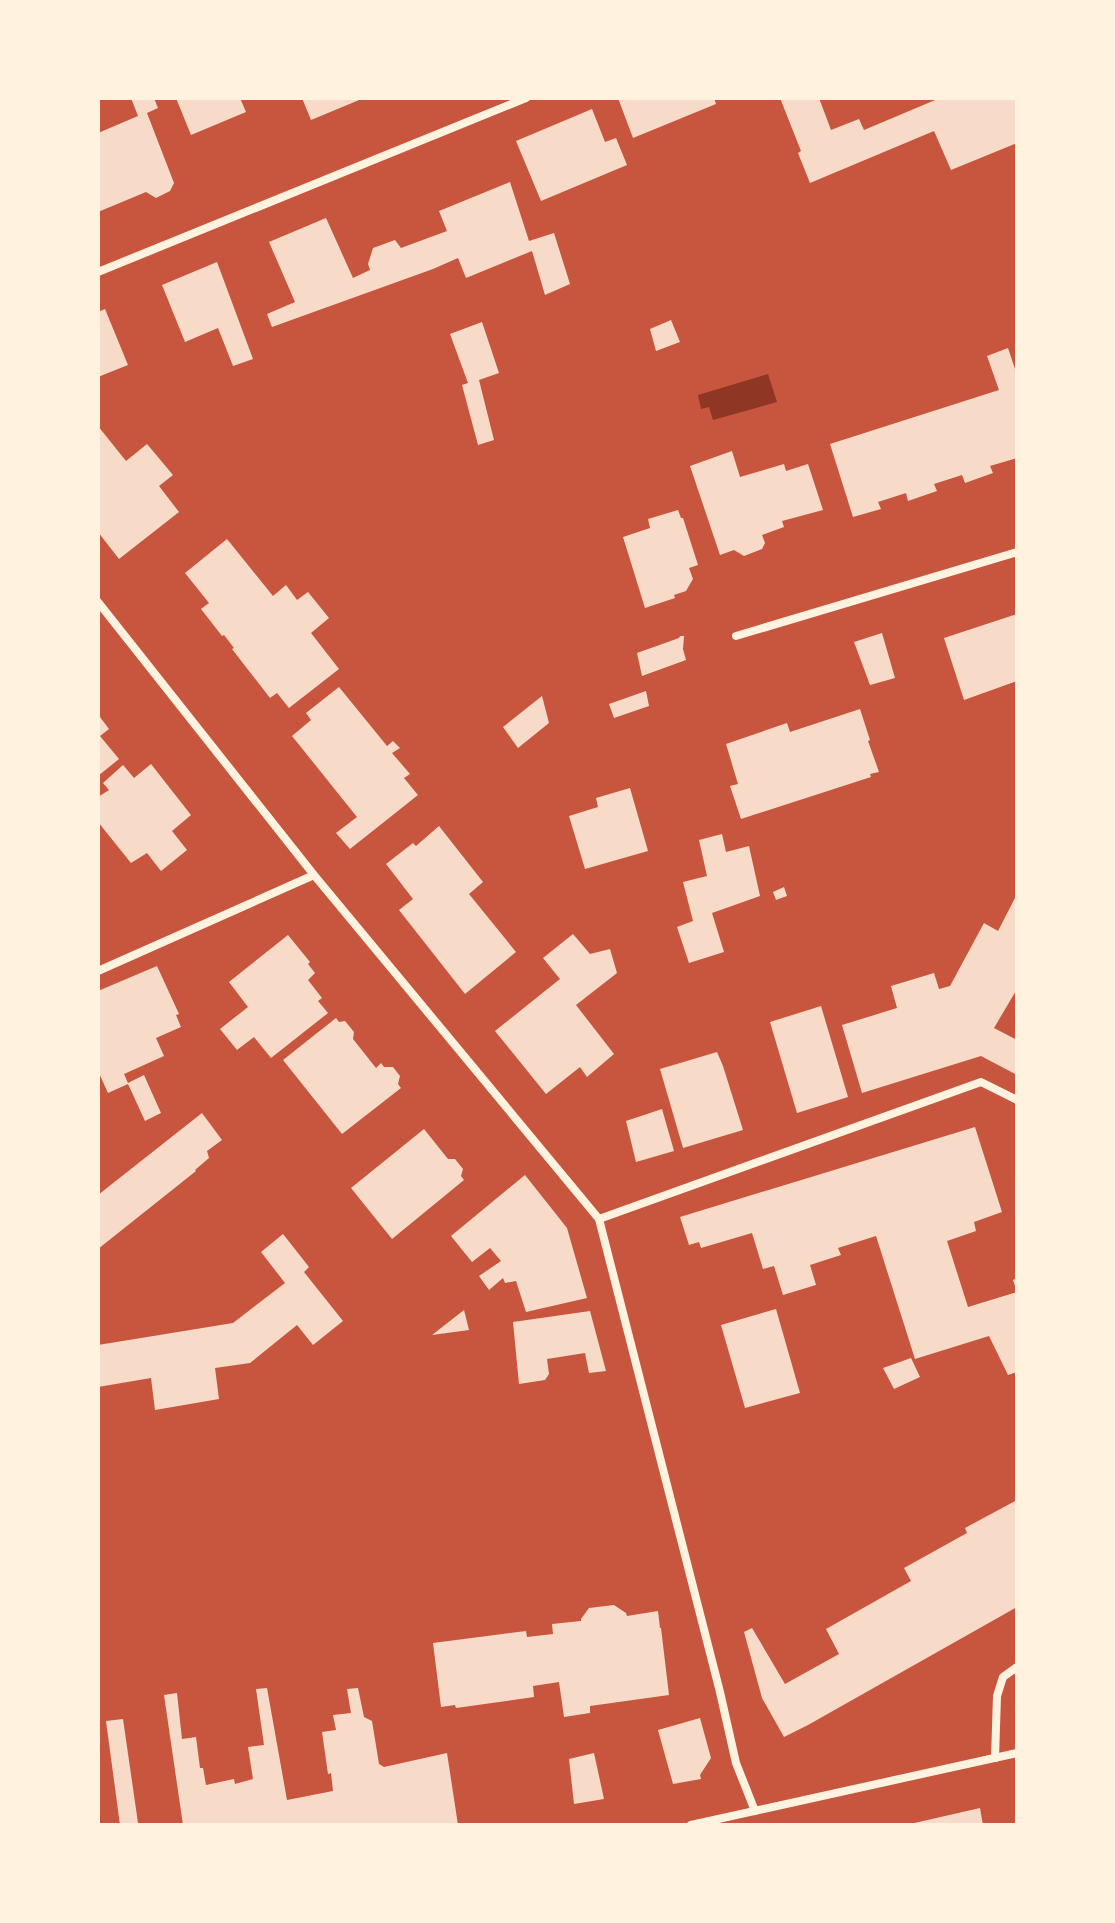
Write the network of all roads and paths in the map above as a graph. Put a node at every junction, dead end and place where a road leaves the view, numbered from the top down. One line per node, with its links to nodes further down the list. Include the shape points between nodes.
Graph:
1 (526, 98): 2 (street)
2 (98, 272)
3 (1017, 552): 5 (street)
4 (98, 602): 6 (street)
5 (736, 636)
6 (314, 875): 7 (street); 9 (street)
7 (98, 971)
8 (1017, 1100): 9 (street, via 981,1082)
9 (599, 1219): 13 (street, via 736,1763)
10 (1017, 1667): 12 (street, via 1003,1677 997,1696)
11 (1017, 1753): 12 (street)
12 (995, 1758): 13 (street)
13 (755, 1811): 14 (street)
14 (691, 1825)

